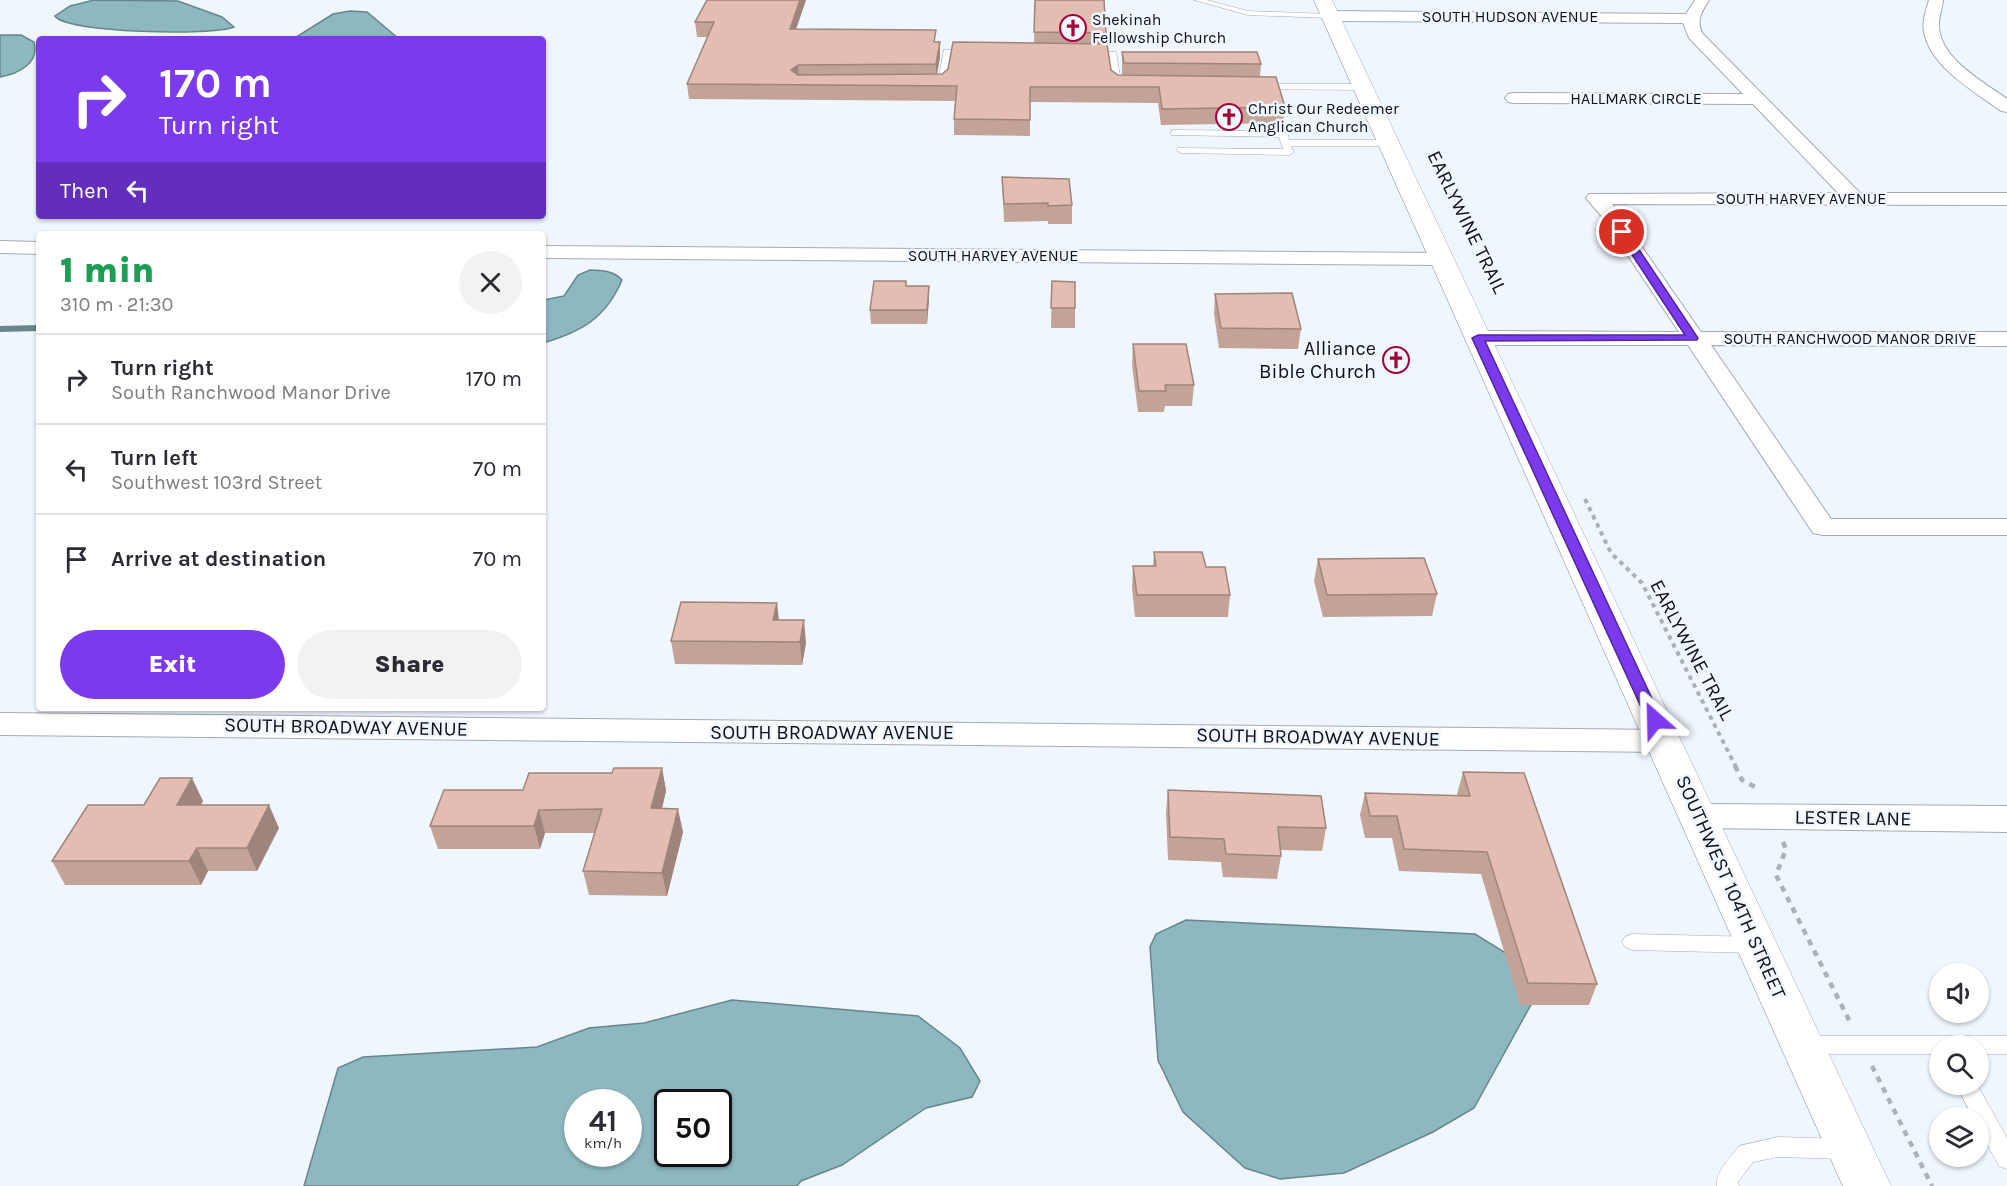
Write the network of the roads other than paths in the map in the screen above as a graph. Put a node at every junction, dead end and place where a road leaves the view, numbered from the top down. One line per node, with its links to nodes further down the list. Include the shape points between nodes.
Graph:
1 (1198, 0): 4 (lane, via 1248,13)
2 (1702, 0): 5 (street)
3 (1936, 0): 12 (street, via 1932,29 1937,46 1958,69)
4 (1327, 8): 5 (street, SOUTH HUDSON AVENUE); 11 (main road, SOUTHWEST 104TH STREET)
5 (1690, 20): 14 (street, via 1695,35)
6 (983, 52): 8 (lane, via 947,52 942,84)
7 (1077, 53): 9 (lane, via 1113,54 1118,62 1117,85)
8 (930, 84)
9 (1137, 85)
10 (1245, 86): 11 (lane)
11 (1363, 87): 18 (main road, SOUTHWEST 104TH STREET)
12 (1999, 94): 15 (street)
13 (1514, 98): 14 (street, HALLMARK CIRCLE)
14 (1758, 99): 20 (street)
15 (2007, 107)
16 (1174, 133): 17 (lane, via 1282,134)
17 (1285, 143): 18 (lane); 19 (lane, via 1289,152)
18 (1389, 143): 25 (main road, SOUTHWEST 104TH STREET)
19 (1181, 150)
20 (1854, 198): 21 (street, SOUTH HARVEY AVENUE); 27 (street, SOUTH HARVEY AVENUE, via 1596,198)
21 (2007, 199)
22 (0, 247): 23 (street)
23 (36, 248)
24 (546, 252): 25 (street, SOUTH HARVEY AVENUE)
25 (1442, 259): 26 (main road, SOUTHWEST 104TH STREET)
26 (1478, 338): 27 (street, SOUTH RANCHWOOD MANOR DRIVE); 31 (main road, SOUTHWEST 104TH STREET)
27 (1693, 338): 28 (street, SOUTH RANCHWOOD MANOR DRIVE); 29 (street, via 1823,527)
28 (2007, 339)
29 (2007, 527)
30 (0, 724): 31 (street, SOUTH BROADWAY AVENUE)
31 (1665, 741): 32 (main road, SOUTHWEST 104TH STREET)
32 (1699, 816): 33 (street, LESTER LANE); 35 (main road, SOUTHWEST 104TH STREET)
33 (2007, 819)
34 (1632, 942): 35 (lane)
35 (1756, 945): 36 (main road, SOUTHWEST 104TH STREET)
36 (1802, 1045): 37 (lane); 42 (main road, SOUTHWEST 104TH STREET)
37 (1929, 1045)
38 (1989, 1045): 39 (lane)
39 (2007, 1045)
40 (1972, 1095): 41 (lane)
41 (2006, 1155)
42 (1859, 1168): 43 (lane, via 1778,1147 1747,1153 1727,1180)
43 (1728, 1186)

